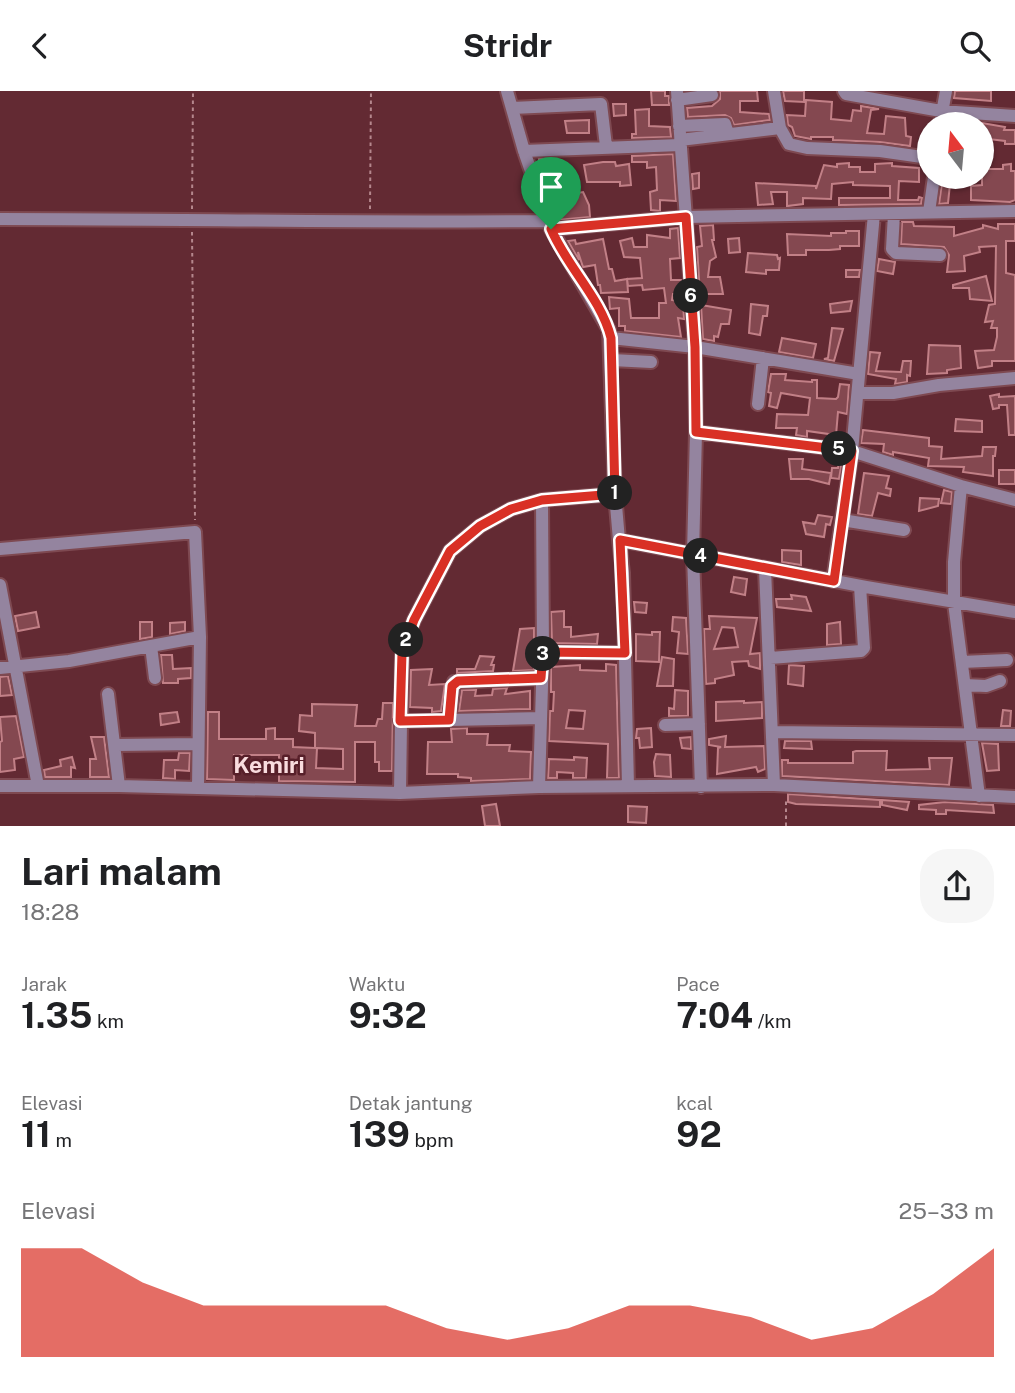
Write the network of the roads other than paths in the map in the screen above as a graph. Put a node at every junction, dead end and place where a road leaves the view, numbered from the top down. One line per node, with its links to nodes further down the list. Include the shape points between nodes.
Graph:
1 (507, 91): 7 (street)
2 (774, 91): 10 (street)
3 (844, 91): 8 (street)
4 (946, 91): 8 (street)
5 (712, 95): 6 (street)
6 (677, 96): 11 (street)
7 (512, 109): 12 (street, via 601,104); 13 (street)
8 (941, 111): 9 (street)
9 (1015, 116)
10 (780, 128): 11 (street); 14 (street, via 783,138 796,147)
11 (680, 137): 12 (street); 20 (street)
12 (606, 146): 13 (street)
13 (524, 151): 22 (street)
14 (917, 156)
15 (932, 189): 17 (street)
16 (1015, 211): 17 (street)
17 (929, 212): 18 (street)
18 (894, 213): 19 (street); 23 (street, via 892,249 896,253)
19 (874, 214): 20 (street); 29 (street)
20 (686, 217): 22 (street); 25 (street)
21 (0, 219): 22 (street)
22 (549, 225): 24 (street, via 603,316)
23 (940, 255)
24 (611, 338): 25 (street); 27 (street)
25 (695, 347): 26 (street); 33 (street)
26 (763, 358): 29 (street); 32 (street)
27 (612, 359): 28 (street); 36 (street)
28 (651, 362)
29 (859, 374): 31 (street)
30 (1015, 378): 31 (street)
31 (858, 393): 34 (street)
32 (758, 404)
33 (696, 432): 34 (street); 43 (street)
34 (852, 451): 35 (street); 39 (street)
35 (961, 486): 38 (street); 48 (street)
36 (615, 494): 37 (street); 41 (street)
37 (542, 500): 52 (street); 66 (street, via 496,516 450,551 402,653)
38 (1015, 500)
39 (842, 520): 40 (street); 45 (street)
40 (905, 530)
41 (620, 540): 43 (street); 53 (street)
42 (0, 549): 50 (street, via 195,531)
43 (693, 555): 44 (street); 67 (street)
44 (765, 569): 45 (street); 54 (street)
45 (834, 581): 46 (street)
46 (860, 586): 48 (street); 54 (street, via 861,651)
47 (0, 589): 57 (street)
48 (954, 603): 49 (street); 56 (street)
49 (1015, 612)
50 (200, 637): 51 (street); 72 (street)
51 (151, 646): 57 (street); 59 (street)
52 (543, 652): 53 (street); 60 (street)
53 (625, 653): 77 (street)
54 (770, 658): 69 (street)
55 (1007, 660): 56 (street)
56 (962, 662): 62 (street)
57 (15, 667): 58 (street); 75 (street)
58 (0, 668)
59 (155, 678)
60 (541, 678): 64 (street); 65 (street, via 454,682)
61 (1000, 681): 62 (street)
62 (965, 685): 70 (street)
63 (108, 694): 73 (street)
64 (541, 717): 65 (street); 80 (street)
65 (449, 720): 66 (street)
66 (400, 721): 82 (street)
67 (699, 724): 68 (street); 81 (street)
68 (665, 725)
69 (772, 732): 70 (street); 78 (street)
70 (972, 735): 71 (street); 83 (street)
71 (1015, 735)
72 (198, 744): 73 (street); 79 (street)
73 (116, 745): 76 (street)
74 (0, 786): 75 (street)
75 (38, 786): 76 (street)
76 (119, 786): 79 (street)
77 (628, 786): 80 (street); 81 (street)
78 (780, 786): 81 (street); 83 (street)
79 (198, 787): 82 (street)
80 (539, 787): 82 (street)
81 (701, 787)
82 (400, 793)
83 (979, 796): 84 (street)
84 (1015, 797)

